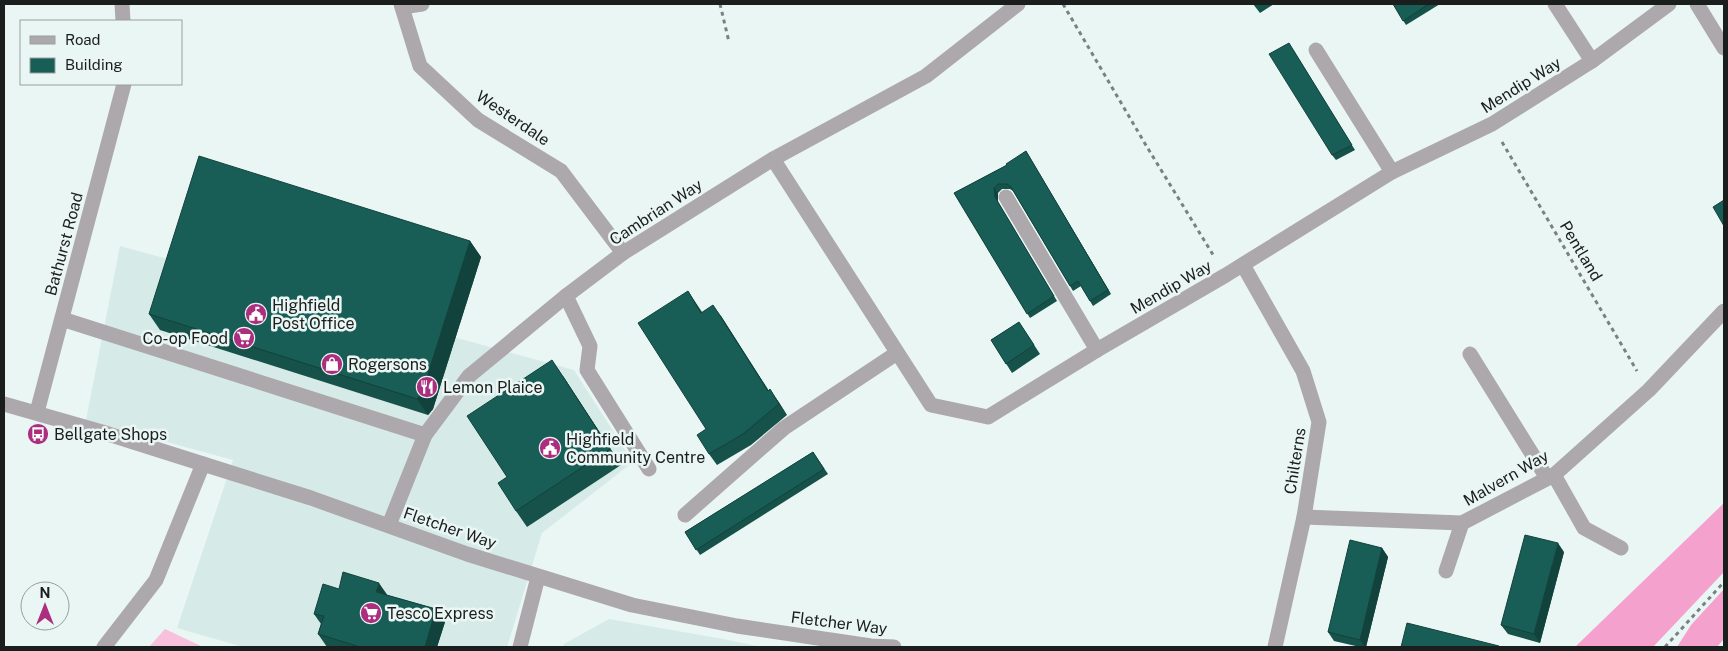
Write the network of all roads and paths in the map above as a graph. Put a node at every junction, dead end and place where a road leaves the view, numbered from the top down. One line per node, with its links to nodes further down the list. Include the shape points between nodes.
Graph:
1 (122, 4): 10 (street)
2 (422, 4): 9 (street)
3 (720, 4): 11 (path)
4 (1018, 4): 17 (street, Cambrian Way, via 926,76)
5 (1063, 4): 22 (path, via 1146,147)
6 (1555, 4): 14 (street)
7 (1668, 4): 14 (street, Mendip Way)
8 (1697, 4): 12 (street)
9 (402, 6): 20 (street, Westerdale, via 420,66 478,120 562,171)
10 (123, 20)
11 (729, 42)
12 (1724, 48)
13 (1316, 50): 18 (street)
14 (1592, 61): 16 (street, Mendip Way)
15 (124, 85): 25 (street, Bathurst Road)
16 (1492, 124): 18 (street, Mendip Way); 29 (path, Pentland)
17 (773, 159): 20 (street, Cambrian Way); 27 (street, Mendip Way)
18 (1392, 172): 21 (street, Mendip Way)
19 (1006, 197): 26 (street)
20 (623, 253): 23 (street, Cambrian Way)
21 (1243, 265): 22 (street, Mendip Way); 37 (street, Chilterns, via 1303,371 1319,422)
22 (1226, 275): 26 (street, Mendip Way)
23 (566, 296): 32 (street, Cambrian Way, via 469,376); 34 (street, via 590,346 587,370)
24 (1724, 311): 29 (street, Malvern Way)
25 (62, 319): 31 (street, Bathurst Road); 32 (street)
26 (1098, 350): 27 (street, Mendip Way, via 988,416 931,405)
27 (897, 353): 36 (street, via 784,428)
28 (1470, 354): 35 (street)
29 (1649, 390): 35 (street, Malvern Way)
30 (4, 404): 31 (street, Fletcher Way)
31 (37, 412): 33 (street, Fletcher Way)
32 (425, 435): 39 (street, Cambrian Way)
33 (203, 464): 39 (street, Fletcher Way); 44 (street, via 156,580)
34 (649, 469)
35 (1550, 476): 38 (street, Malvern Way); 40 (street, via 1584,528)
36 (685, 515)
37 (1304, 517): 38 (street, Malvern Way); 47 (street, Chilterns)
38 (1462, 524): 41 (street)
39 (389, 525): 42 (street, Fletcher Way)
40 (1621, 548)
41 (1446, 571)
42 (538, 576): 45 (street); 46 (street, Fletcher Way, via 632,605 737,626)
43 (1724, 582): 48 (path)
44 (104, 647)
45 (520, 647)
46 (894, 647)
47 (1276, 647)
48 (1665, 647)

